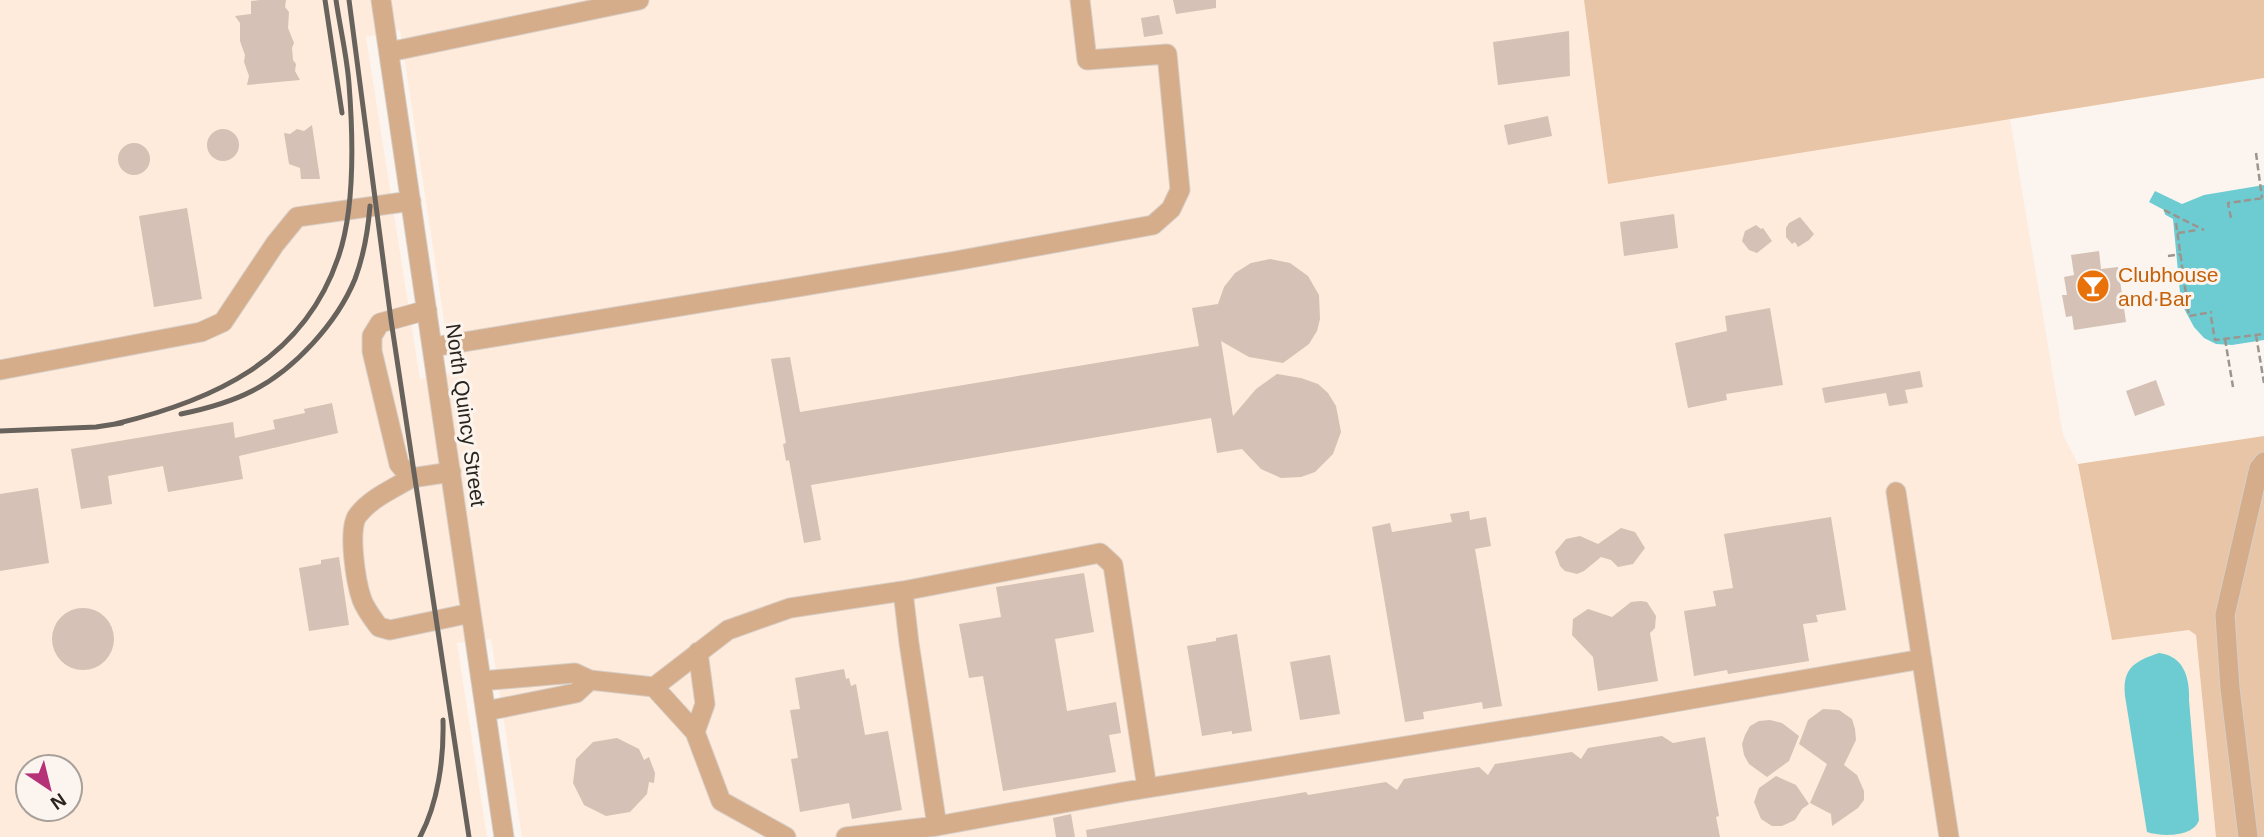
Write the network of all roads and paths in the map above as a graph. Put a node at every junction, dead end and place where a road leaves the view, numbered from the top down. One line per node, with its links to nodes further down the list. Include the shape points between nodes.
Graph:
1 (381, 0): 4 (street, North Quincy Street)
2 (639, 0): 4 (street)
3 (1080, 0): 26 (street, via 1087,60 1167,54 1180,190 1171,209 1153,225)
4 (389, 52): 7 (street, North Quincy Street)
5 (2256, 153): 6 (path)
6 (2263, 198): 9 (path, via 2228,203)
7 (411, 201): 20 (street, North Quincy Street); 27 (street, via 297,217 223,322 201,332)
8 (2164, 210): 12 (path)
9 (2231, 218)
10 (2176, 223): 13 (path)
11 (2197, 230): 13 (path)
12 (2204, 230)
13 (2178, 233): 14 (path)
14 (2180, 254): 15 (path); 16 (path)
15 (2168, 256)
16 (2183, 275): 17 (path); 18 (path)
17 (2169, 277)
18 (2186, 295): 19 (path); 21 (path, via 2189,316)
19 (2155, 300)
20 (427, 310): 26 (street, North Quincy Street); 32 (street, via 380,323 372,335 399,464)
21 (2212, 312)
22 (2211, 317): 25 (path, via 2215,340)
23 (2264, 334): 24 (path)
24 (2256, 335): 25 (path); 28 (path)
25 (2225, 339): 29 (path)
26 (433, 347): 31 (street, North Quincy Street)
27 (0, 370)
28 (2264, 383)
29 (2233, 387)
30 (2264, 462): 49 (street, via 2225,615)
31 (451, 472): 32 (street); 35 (street, North Quincy Street)
32 (411, 478): 35 (street, via 355,517 353,549 361,598 379,627 390,629)
33 (1896, 492): 37 (street)
34 (903, 591): 36 (street, via 790,608 728,630); 43 (street, via 1100,553 1113,565); 44 (street)
35 (471, 613): 39 (street, North Quincy Street)
36 (698, 652): 40 (street); 42 (street, via 705,704)
37 (1922, 659): 43 (street); 48 (street)
38 (590, 680): 39 (street, via 575,673); 40 (street); 41 (street, via 576,693)
39 (481, 681): 41 (street, North Quincy Street)
40 (654, 687): 42 (street)
41 (486, 711): 45 (street, North Quincy Street)
42 (695, 732): 46 (street, via 721,801)
43 (1147, 788): 44 (street)
44 (937, 827): 47 (street)
45 (504, 837)
46 (786, 837)
47 (846, 837)
48 (1949, 837)
49 (2248, 837)

